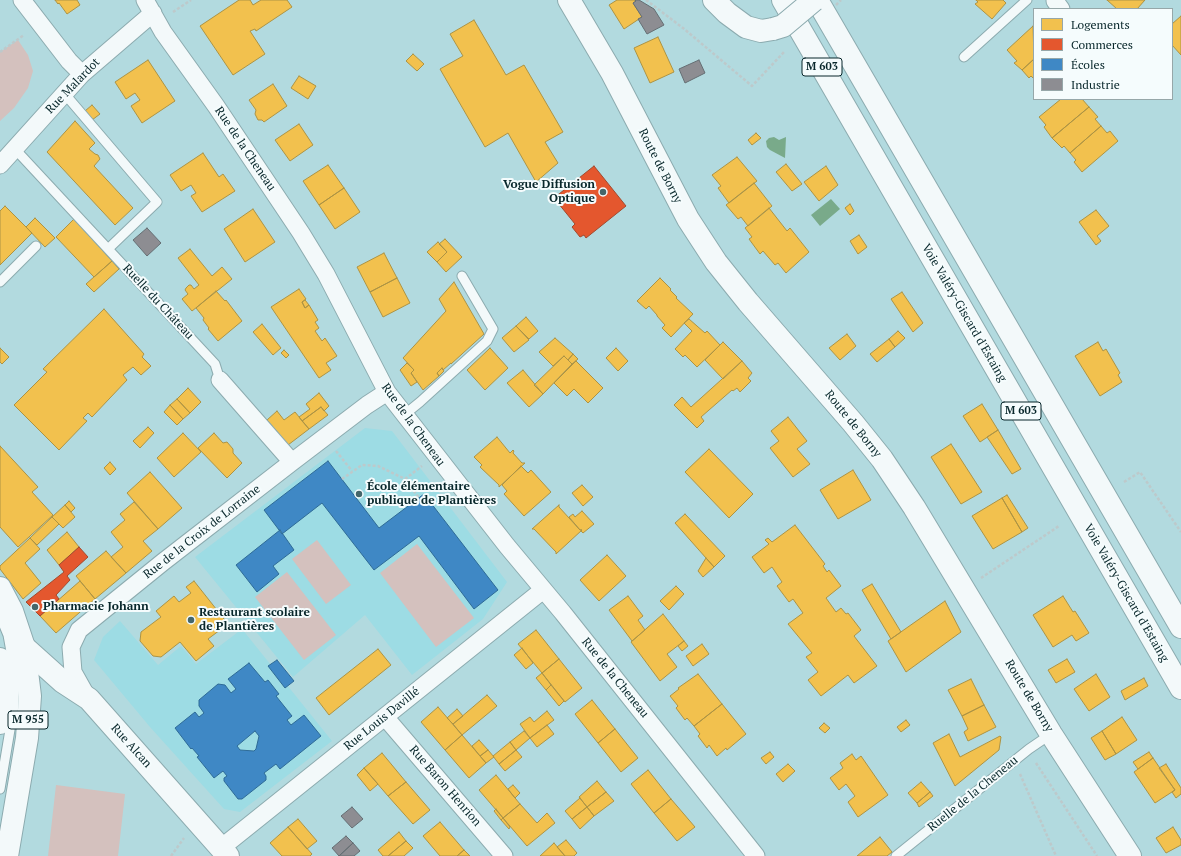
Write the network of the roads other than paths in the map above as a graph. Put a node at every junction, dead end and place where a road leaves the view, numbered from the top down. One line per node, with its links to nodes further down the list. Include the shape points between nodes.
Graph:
1 (22, 0): 10 (street)
2 (569, 0): 32 (main road, Route de Borny, via 612,73 688,219 716,262 882,459)
3 (714, 0): 5 (main road, bridge, via 746,26 761,31 783,26)
4 (783, 0): 28 (main road, Voie Valéry-Giscard d'Estaing / M 603)
5 (814, 0)
6 (817, 0): 25 (main road, M 603)
7 (1027, 0): 9 (lane)
8 (149, 7): 10 (street, Rue Malardot); 19 (street, Rue de la Cheneau, via 301,233 326,274)
9 (964, 57)
10 (82, 74): 11 (street, Rue Malardot)
11 (64, 93): 12 (street, Rue Malardot); 15 (lane, via 157,202)
12 (15, 149): 13 (street, Rue Malardot); 15 (lane, Ruelle du Château)
13 (0, 164)
14 (36, 246): 17 (lane)
15 (108, 249): 18 (lane, Ruelle du Château, via 215,364)
16 (462, 276): 20 (lane, via 493,329 487,341)
17 (0, 282)
18 (220, 380): 21 (street, Ruelle du Château)
19 (387, 392): 20 (street, Rue de la Cheneau); 21 (street, Rue de la Croix de Lorraine)
20 (404, 415): 23 (street, Rue de la Cheneau)
21 (292, 462): 29 (street, Rue de la Croix de Lorraine, via 79,630 71,647 73,672)
22 (0, 588): 26 (main road, M 955, via 12,611)
23 (543, 590): 30 (street, Rue Louis Davillé); 37 (street, Rue de la Cheneau)
24 (0, 616): 33 (lane, M 955, via 8,635 15,674 14,706)
25 (1181, 628)
26 (24, 647): 29 (main road, Rue Alcan, via 63,682); 35 (main road, M 955, via 30,696 27,738)
27 (0, 659): 31 (main road, M 955, via 4,695)
28 (1181, 688)
29 (89, 699): 34 (main road, Rue Alcan)
30 (385, 717): 34 (street, Rue Louis Davillé); 36 (street, Rue Baron Henrion)
31 (0, 723)
32 (1051, 734): 38 (lane, Ruelle de la Cheneau); 39 (main road, Route de Borny)
33 (0, 789)
34 (225, 852)
35 (7, 856)
36 (504, 856)
37 (756, 856)
38 (896, 856)
39 (1130, 856)

